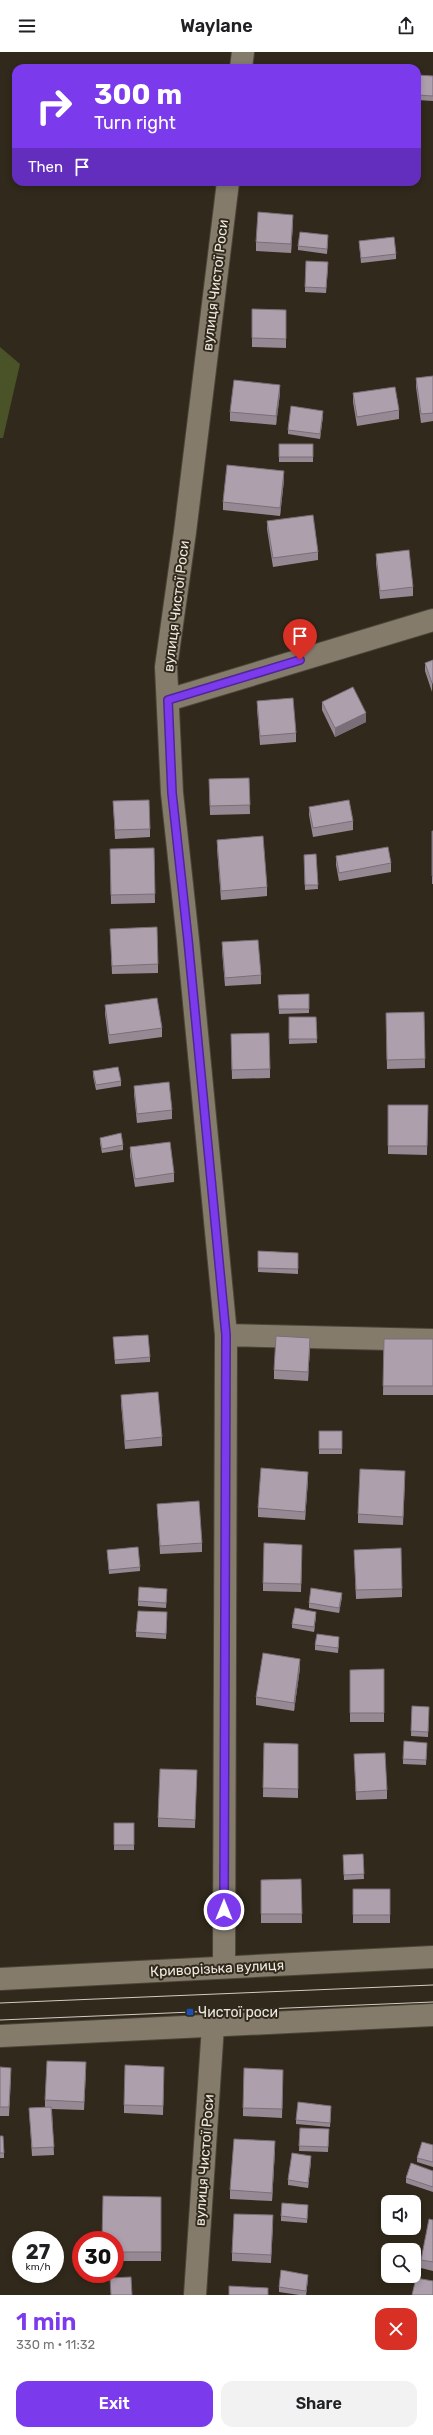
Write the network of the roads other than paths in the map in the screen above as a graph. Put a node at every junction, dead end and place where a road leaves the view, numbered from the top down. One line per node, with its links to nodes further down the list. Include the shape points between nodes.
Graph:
1 (243, 52): 2 (street)
2 (242, 64)
3 (228, 186): 5 (street, вулиця Чистої Роси, via 166,667)
4 (433, 620): 5 (street)
5 (168, 700): 6 (street, вулиця Чистої Роси, via 172,793)
6 (226, 1335): 7 (street); 9 (street, вулиця Чистої Роси)
7 (433, 1340)
8 (433, 1957): 9 (street, Криворізька вулиця)
9 (224, 1966): 10 (street, Криворізька вулиця, via 155,1972)
10 (0, 1978)
11 (433, 2015): 12 (street)
12 (213, 2026): 13 (street); 14 (street, вулиця Чистої Роси)
13 (0, 2036)
14 (195, 2295)

